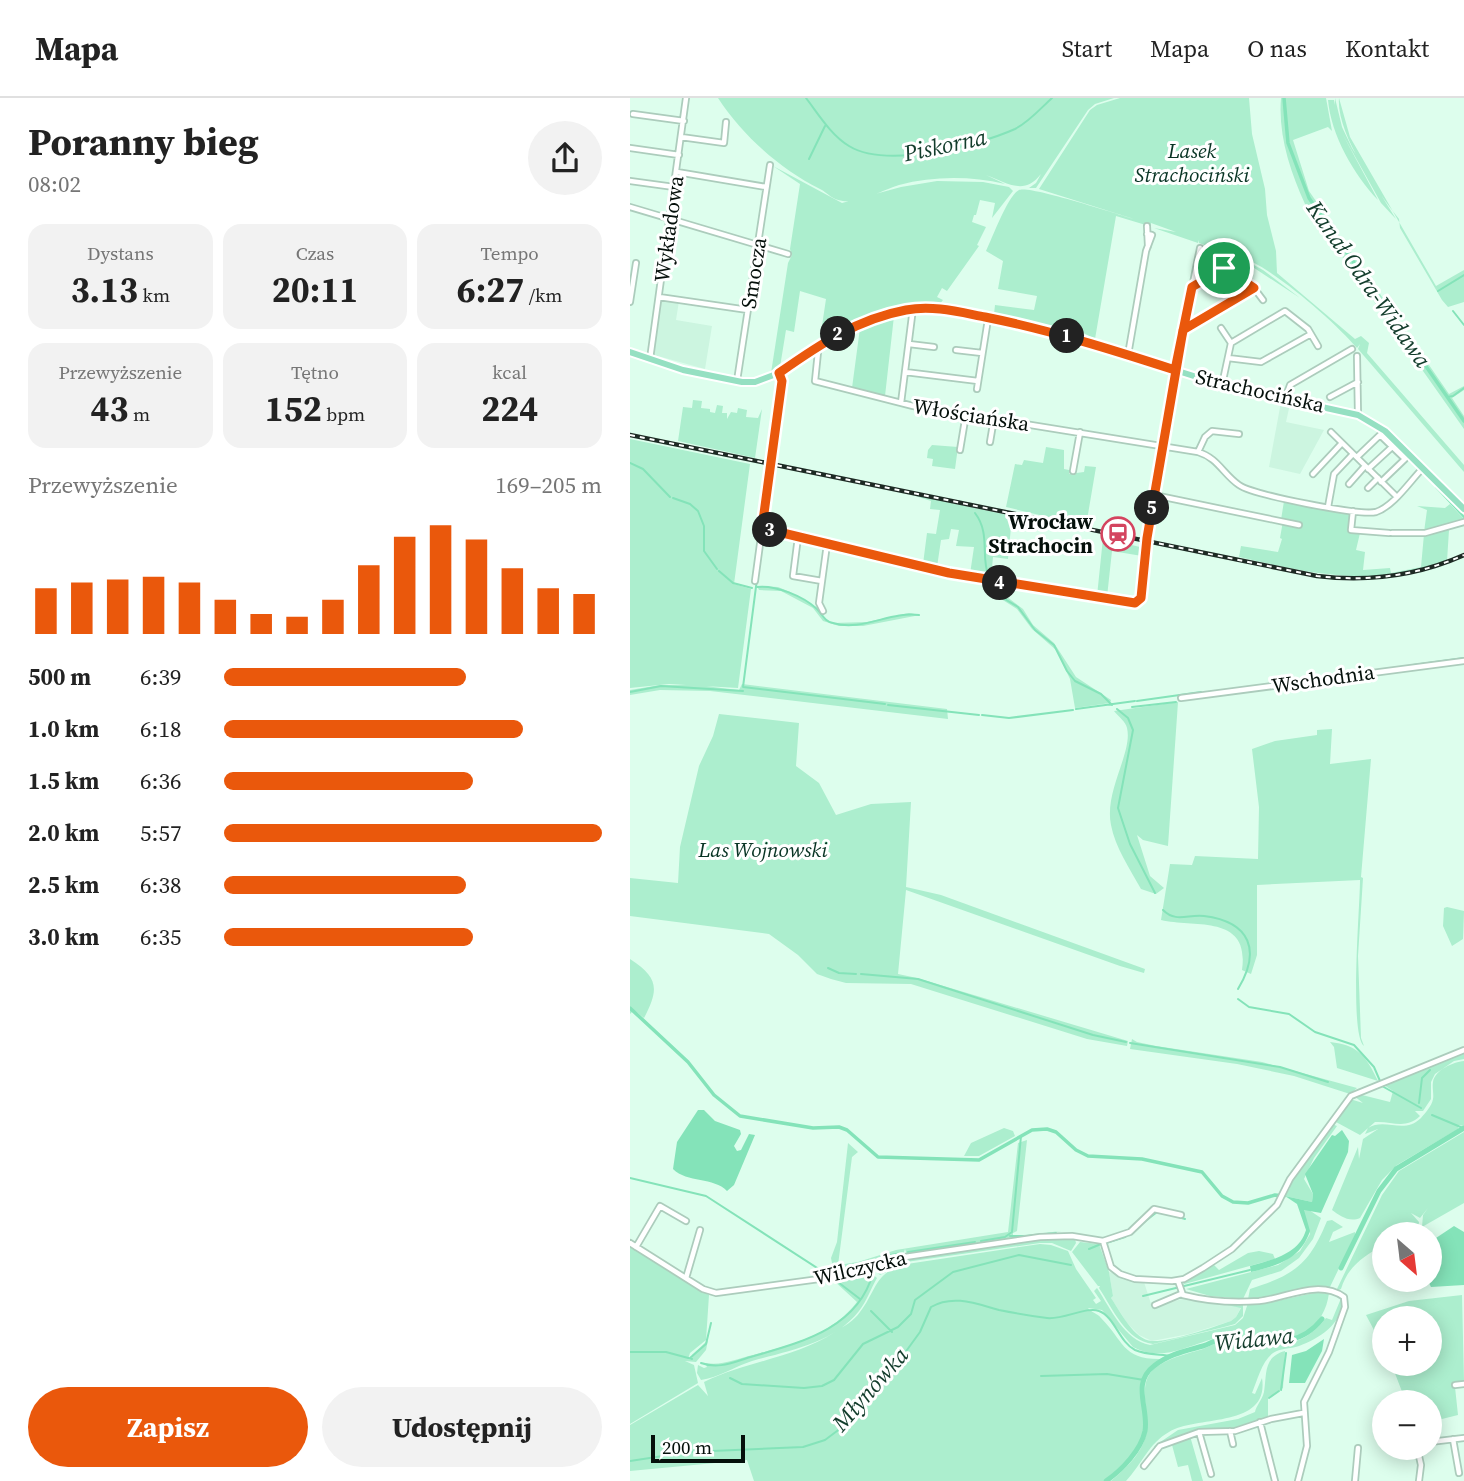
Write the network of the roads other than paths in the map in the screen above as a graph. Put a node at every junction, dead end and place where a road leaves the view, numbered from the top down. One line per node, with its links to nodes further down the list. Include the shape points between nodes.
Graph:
1 (686, 98): 3 (street, Wykładowa)
2 (634, 114): 3 (street)
3 (684, 121): 5 (street, Wykładowa)
4 (726, 122): 5 (street, via 724,143)
5 (681, 137): 7 (street, Wykładowa)
6 (630, 148): 7 (street)
7 (679, 155): 9 (street, Wykładowa)
8 (770, 165): 12 (street, Smocza)
9 (677, 172): 11 (street, Wykładowa); 12 (street)
10 (630, 181): 11 (street)
11 (674, 187): 14 (street, Wykładowa)
12 (766, 187): 16 (street, Smocza)
13 (630, 207): 14 (street)
14 (670, 219): 16 (street); 24 (street, Wykładowa)
15 (1147, 226): 42 (street, via 1148,246)
16 (758, 245): 18 (street); 27 (street, Smocza)
17 (1200, 248): 22 (street)
18 (788, 254)
19 (1235, 261): 21 (street)
20 (636, 263): 26 (street)
21 (1224, 268): 22 (street); 23 (street)
22 (1192, 287): 31 (street)
23 (1254, 288): 25 (street); 31 (street)
24 (659, 297): 27 (street); 45 (street, Wykładowa)
25 (1263, 300)
26 (630, 302)
27 (748, 310): 49 (street, Smocza)
28 (912, 316): 34 (street)
29 (988, 318): 36 (main road, Strachocińska, via 940,309 907,310 857,325); 41 (street); 42 (main road, Strachocińska)
30 (1221, 328): 33 (street)
31 (1183, 330): 46 (street)
32 (1311, 334): 33 (street, via 1285,311); 35 (street); 44 (street, via 1264,362)
33 (1231, 343): 44 (street)
34 (909, 345): 37 (street); 47 (street)
35 (1318, 346)
36 (816, 347): 48 (main road, Strachocińska); 56 (street, Włościańska, via 815,381)
37 (934, 347)
38 (1352, 349): 55 (street, via 1290,385)
39 (956, 350): 41 (street)
40 (630, 352): 45 (main road, Strachocińska)
41 (982, 353): 50 (street)
42 (1128, 355): 46 (main road, Strachocińska)
43 (1357, 356): 51 (street)
44 (1228, 358): 52 (street)
45 (650, 359): 49 (main road, Strachocińska)
46 (1175, 370): 52 (main road, Strachocińska); 65 (street)
47 (905, 372): 50 (street); 56 (street)
48 (779, 373): 49 (main road, Strachocińska, via 755,382); 84 (street, via 782,381)
49 (737, 381)
50 (978, 381): 53 (street)
51 (1358, 382): 54 (street); 58 (street)
52 (1222, 384): 55 (main road, Strachocińska)
53 (977, 389)
54 (1330, 397)
55 (1285, 399): 58 (main road, Strachocińska)
56 (901, 403): 57 (street, Włościańska)
57 (966, 414): 59 (street, Włościańska); 67 (street)
58 (1358, 415): 71 (main road, Strachocińska, via 1381,428)
59 (994, 418): 60 (street, Włościańska); 63 (street)
60 (1080, 432): 65 (street, Włościańska); 72 (street)
61 (1331, 432): 64 (street)
62 (1239, 433): 68 (street, via 1212,431)
63 (990, 442)
64 (1342, 443): 69 (street); 73 (street)
65 (1163, 446): 68 (street, Włościańska); 77 (street)
66 (1392, 447): 69 (street, via 1380,435); 70 (street); 74 (street, via 1405,459)
67 (960, 450)
68 (1198, 452): 79 (street, via 1210,456 1244,488)
69 (1355, 456): 70 (street); 79 (street, via 1334,474)
70 (1367, 467): 74 (street); 75 (street)
71 (1423, 468): 78 (street); 80 (main road, Strachocińska)
72 (1073, 471)
73 (1313, 474)
74 (1379, 480): 76 (street); 78 (street)
75 (1349, 484)
76 (1368, 488)
77 (1154, 495): 83 (street); 86 (street, via 1139,601 1128,604 996,582)
78 (1396, 496): 81 (street, via 1375,512)
79 (1328, 507): 81 (street)
80 (1464, 509)
81 (1353, 511): 82 (street, via 1351,530 1425,533)
82 (1464, 522)
83 (1299, 525)
84 (762, 528): 85 (street); 87 (street)
85 (798, 536): 86 (street); 88 (street, via 793,576)
86 (827, 544): 88 (street)
87 (755, 581)
88 (822, 581): 89 (street, via 819,603)
89 (823, 611)
90 (1464, 660): 91 (street, Wschodnia)
91 (1181, 698)
92 (1464, 1050): 100 (street, via 1346,1100 1290,1178 1273,1210 1232,1249)
93 (1181, 1215): 96 (street, via 1154,1209 1130,1231)
94 (686, 1221): 98 (street, via 660,1206)
95 (700, 1230): 99 (street)
96 (1103, 1241): 99 (street, Wilczycka, via 1040,1237 719,1293); 100 (street, via 1109,1263 1120,1274)
97 (630, 1243): 98 (street, Wilczycka)
98 (636, 1247): 99 (street, Wilczycka)
99 (686, 1278)
100 (1178, 1283): 101 (street)
101 (1180, 1293): 102 (street); 105 (street, via 1252,1301 1327,1290 1344,1297 1346,1304 1325,1362 1305,1395)
102 (1155, 1305)
103 (1464, 1384): 104 (street)
104 (1455, 1385)
105 (1303, 1413): 106 (street); 119 (street, via 1307,1446)
106 (1260, 1422): 107 (street); 118 (street)
107 (1230, 1431): 108 (street); 112 (street)
108 (1199, 1432): 115 (street, via 1160,1446); 117 (street)
109 (1464, 1438): 110 (street)
110 (1453, 1439): 111 (street); 116 (street)
111 (1442, 1440)
112 (1233, 1444)
113 (1359, 1448): 120 (street)
114 (1420, 1460): 121 (street)
115 (1144, 1466)
116 (1459, 1473)
117 (1212, 1474)
118 (1275, 1481)
119 (1298, 1481)
120 (1355, 1481)
121 (1419, 1481)

